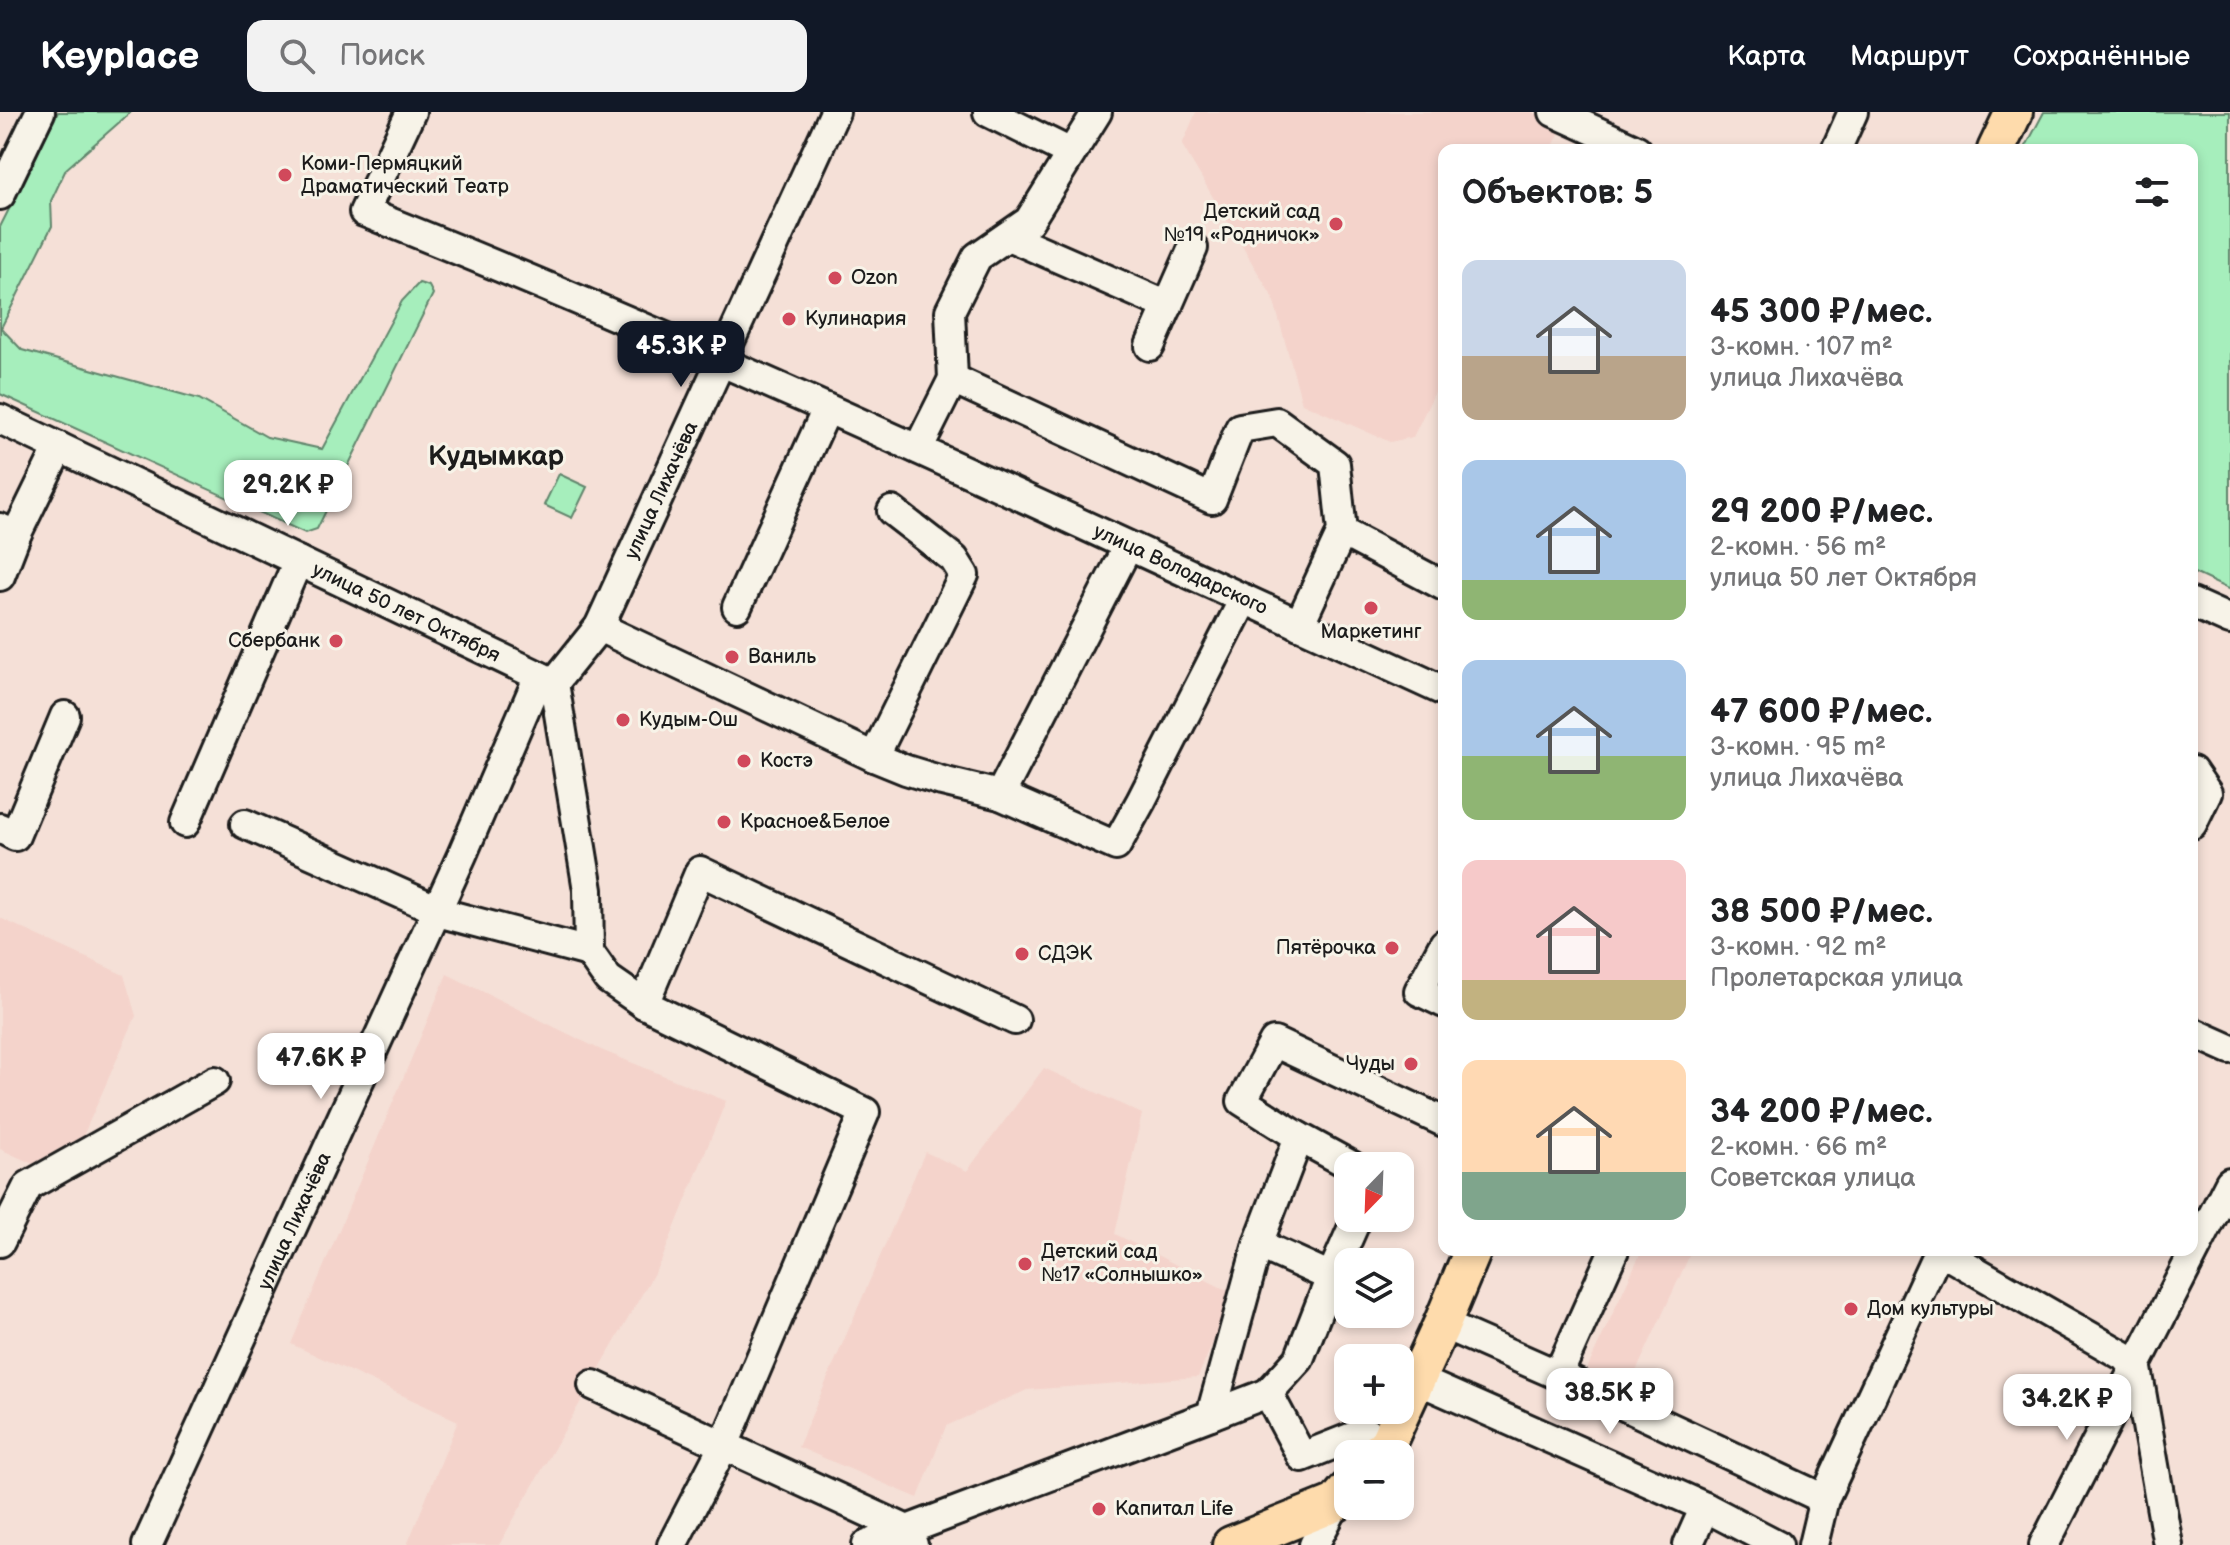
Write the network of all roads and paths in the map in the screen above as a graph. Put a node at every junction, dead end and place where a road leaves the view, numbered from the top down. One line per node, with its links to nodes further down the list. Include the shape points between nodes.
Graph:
1 (40, 112): 14 (street)
2 (411, 112): 19 (street, улица Володарского, via 364,212)
3 (835, 112): 19 (street, улица Лихачёва)
4 (988, 112): 13 (street)
5 (1097, 112): 13 (street)
6 (1554, 112): 9 (street)
7 (1853, 112): 11 (street)
8 (2014, 112): 12 (main road)
9 (1582, 130): 10 (street)
10 (1620, 144)
11 (1839, 144)
12 (1999, 144)
13 (1071, 153): 15 (street, via 1029,221)
14 (0, 195)
15 (1008, 236): 17 (street); 20 (street, via 977,257 950,311)
16 (1193, 248): 17 (street)
17 (1168, 306): 18 (street)
18 (1150, 346)
19 (721, 363): 21 (street, улица Володарского); 37 (street, улица Лихачёва)
20 (953, 379): 24 (street); 27 (street, via 1212,499 1240,428 1277,422 1335,464)
21 (827, 409): 24 (street, улица Володарского); 34 (street)
22 (0, 419): 23 (street, улица 50 лет Октября)
23 (59, 447): 26 (street); 29 (street, улица 50 лет Октября)
24 (918, 449): 28 (street, улица Володарского)
25 (892, 511): 41 (street, via 954,559 964,575)
26 (8, 532): 30 (street)
27 (1342, 532): 31 (street); 36 (street)
28 (1128, 546): 32 (street, улица Володарского); 43 (street)
29 (298, 561): 38 (street, улица 50 лет Октября); 45 (street)
30 (0, 576)
31 (1438, 583)
32 (1244, 599): 36 (street, улица Володарского); 43 (street, via 1116,846)
33 (2198, 606): 35 (street)
34 (737, 607)
35 (2230, 620)
36 (1299, 625): 39 (street, улица Володарского)
37 (599, 627): 38 (street, улица Лихачёва); 41 (street)
38 (546, 680): 48 (street, улица Лихачёва); 49 (street, via 588,890)
39 (1438, 688)
40 (65, 716): 47 (street, via 15,836)
41 (874, 757): 43 (street)
42 (2198, 780): 44 (street, via 2207,793)
43 (1000, 795)
44 (2198, 812)
45 (185, 823)
46 (245, 824): 48 (street)
47 (0, 828)
48 (437, 909): 49 (street); 88 (street, улица Лихачёва)
49 (589, 952): 52 (street, via 608,979)
50 (1438, 955): 51 (street, via 1419,991)
51 (1438, 1000)
52 (644, 1004): 53 (street, via 700,871); 82 (street, via 865,1112)
53 (1015, 1020)
54 (2198, 1035): 55 (street)
55 (2230, 1049)
56 (215, 1081): 62 (street, via 28,1186)
57 (1438, 1119): 58 (street, via 1274,1042 1242,1101)
58 (1299, 1137): 59 (street); 63 (street)
59 (1334, 1156)
60 (2230, 1182): 64 (street)
61 (1351, 1232): 70 (street)
62 (0, 1242)
63 (1258, 1244): 70 (street); 77 (street)
64 (2198, 1244)
65 (1470, 1256): 71 (main road)
66 (1611, 1256): 73 (street)
67 (1936, 1256): 83 (street)
68 (1949, 1256): 72 (street)
69 (2192, 1256): 72 (street)
70 (1331, 1277): 76 (street, via 1299,1359)
71 (1442, 1324): 73 (street); 74 (main road)
72 (2136, 1363): 96 (street); 97 (street)
73 (1558, 1375): 83 (street)
74 (1416, 1379): 80 (main road); 85 (street)
75 (593, 1385): 82 (street)
76 (1268, 1393): 77 (street); 81 (street, via 1302,1457)
77 (1211, 1415): 87 (street)
78 (1345, 1440): 79 (street, via 1365,1432)
79 (1374, 1440)
80 (1387, 1440)
81 (1334, 1444)
82 (724, 1445): 87 (street); 89 (street)
83 (1824, 1499): 95 (street)
84 (1334, 1500): 91 (main road)
85 (1705, 1507): 93 (street); 94 (street)
86 (1334, 1510): 92 (street)
87 (910, 1538): 90 (street)
88 (147, 1545)
89 (672, 1545)
90 (867, 1545)
91 (1231, 1545)
92 (1314, 1545)
93 (1688, 1545)
94 (1778, 1545)
95 (1813, 1545)
96 (2044, 1545)
97 (2168, 1545)

